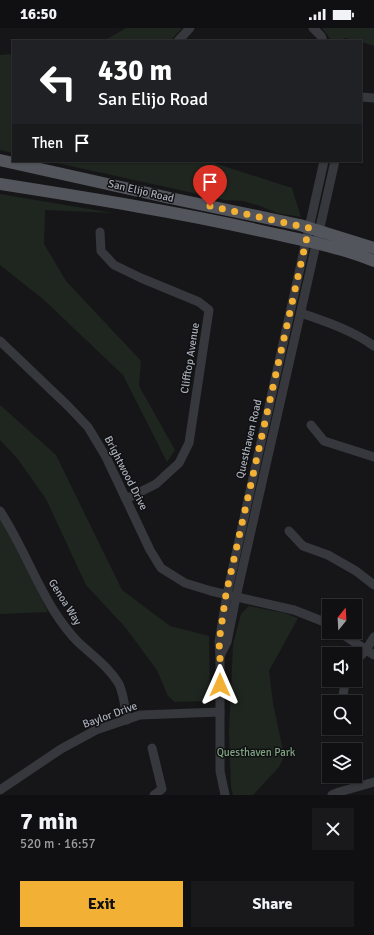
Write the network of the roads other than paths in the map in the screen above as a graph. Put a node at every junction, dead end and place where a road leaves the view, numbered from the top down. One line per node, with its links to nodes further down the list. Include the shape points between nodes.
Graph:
1 (190, 28): 3 (street)
2 (313, 28): 4 (street)
3 (179, 40)
4 (323, 40)
5 (362, 97): 6 (street)
6 (374, 98)
7 (0, 160): 11 (main road, San Elijo Road)
8 (324, 162): 11 (street)
9 (335, 162): 11 (street)
10 (0, 184): 13 (main road, San Elijo Road, via 227,223)
11 (314, 229): 13 (street, Questhaven Road); 14 (main road, San Elijo Road)
12 (100, 232): 21 (street, Clifftop Avenue, via 101,251 114,265 199,302 209,310 189,443 179,463 156,484)
13 (311, 242): 15 (main road, San Elijo Road); 16 (street, Questhaven Road); 25 (street, Questhaven Road)
14 (374, 248)
15 (374, 261)
16 (300, 313): 18 (street, via 340,327); 26 (street, Questhaven Road)
17 (0, 341): 21 (street, Brightwood Drive, via 88,427)
18 (374, 346)
19 (311, 425): 20 (street, via 324,441)
20 (374, 457)
21 (126, 499): 25 (street, Brightwood Drive, via 150,550 162,568 185,584)
22 (0, 511): 33 (street, Genoa Way, via 12,528 53,610 78,642 104,665 119,684)
23 (289, 531): 24 (street, via 303,546 328,555)
24 (374, 585)
25 (226, 594): 26 (street, Brightwood Drive); 31 (street, Questhaven Road, via 219,642)
26 (236, 596): 27 (street, Brightwood Drive, via 294,610); 31 (street, Questhaven Road, via 227,642)
27 (322, 621)
28 (374, 637): 30 (street)
29 (350, 639): 30 (street)
30 (370, 652)
31 (220, 656): 32 (street, Questhaven Road)
32 (220, 712): 33 (street, Baylor Drive, via 140,715); 38 (street, Questhaven Road, via 220,771)
33 (127, 720): 36 (street, Baylor Drive, via 96,730 61,749)
34 (152, 748): 37 (street, via 162,790)
35 (374, 782): 39 (street)
36 (0, 790)
37 (154, 795)
38 (225, 795)
39 (332, 795)

